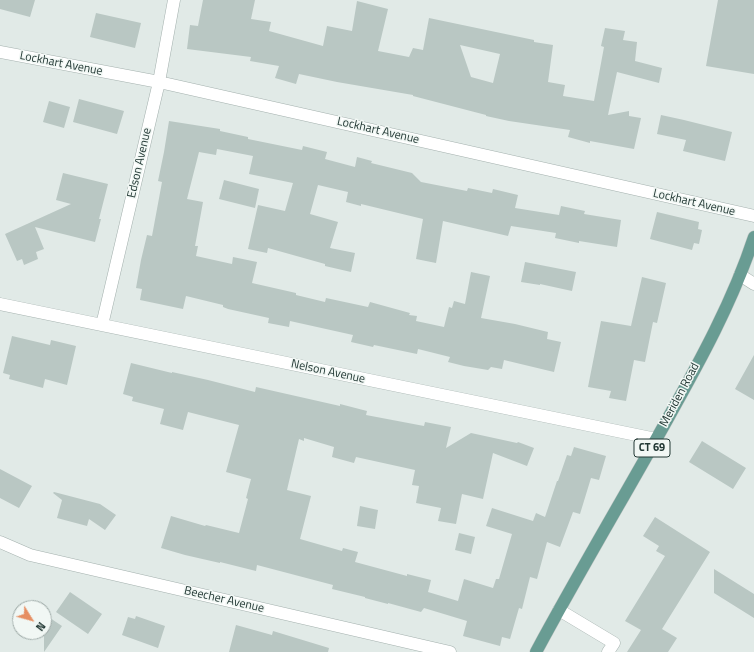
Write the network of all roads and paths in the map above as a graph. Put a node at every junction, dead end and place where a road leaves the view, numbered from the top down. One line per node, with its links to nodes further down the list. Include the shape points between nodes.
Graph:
1 (174, 0): 3 (street, Edson Avenue)
2 (0, 52): 3 (street, Lockhart Avenue)
3 (159, 82): 4 (street, Lockhart Avenue); 9 (street, Edson Avenue)
4 (754, 216)
5 (754, 237): 6 (main road, Meriden Road / CT 69)
6 (740, 275): 7 (street); 10 (main road, Meriden Road / CT 69, via 707,345)
7 (754, 284)
8 (0, 304): 9 (street, Nelson Avenue)
9 (102, 325): 10 (street, Nelson Avenue)
10 (656, 439): 12 (main road, Meriden Road / CT 69)
11 (0, 542): 13 (street, Beecher Avenue, via 30,555)
12 (559, 610): 14 (main road, Meriden Road / CT 69); 15 (street, via 614,643)
13 (450, 652)
14 (536, 652)
15 (608, 652)

